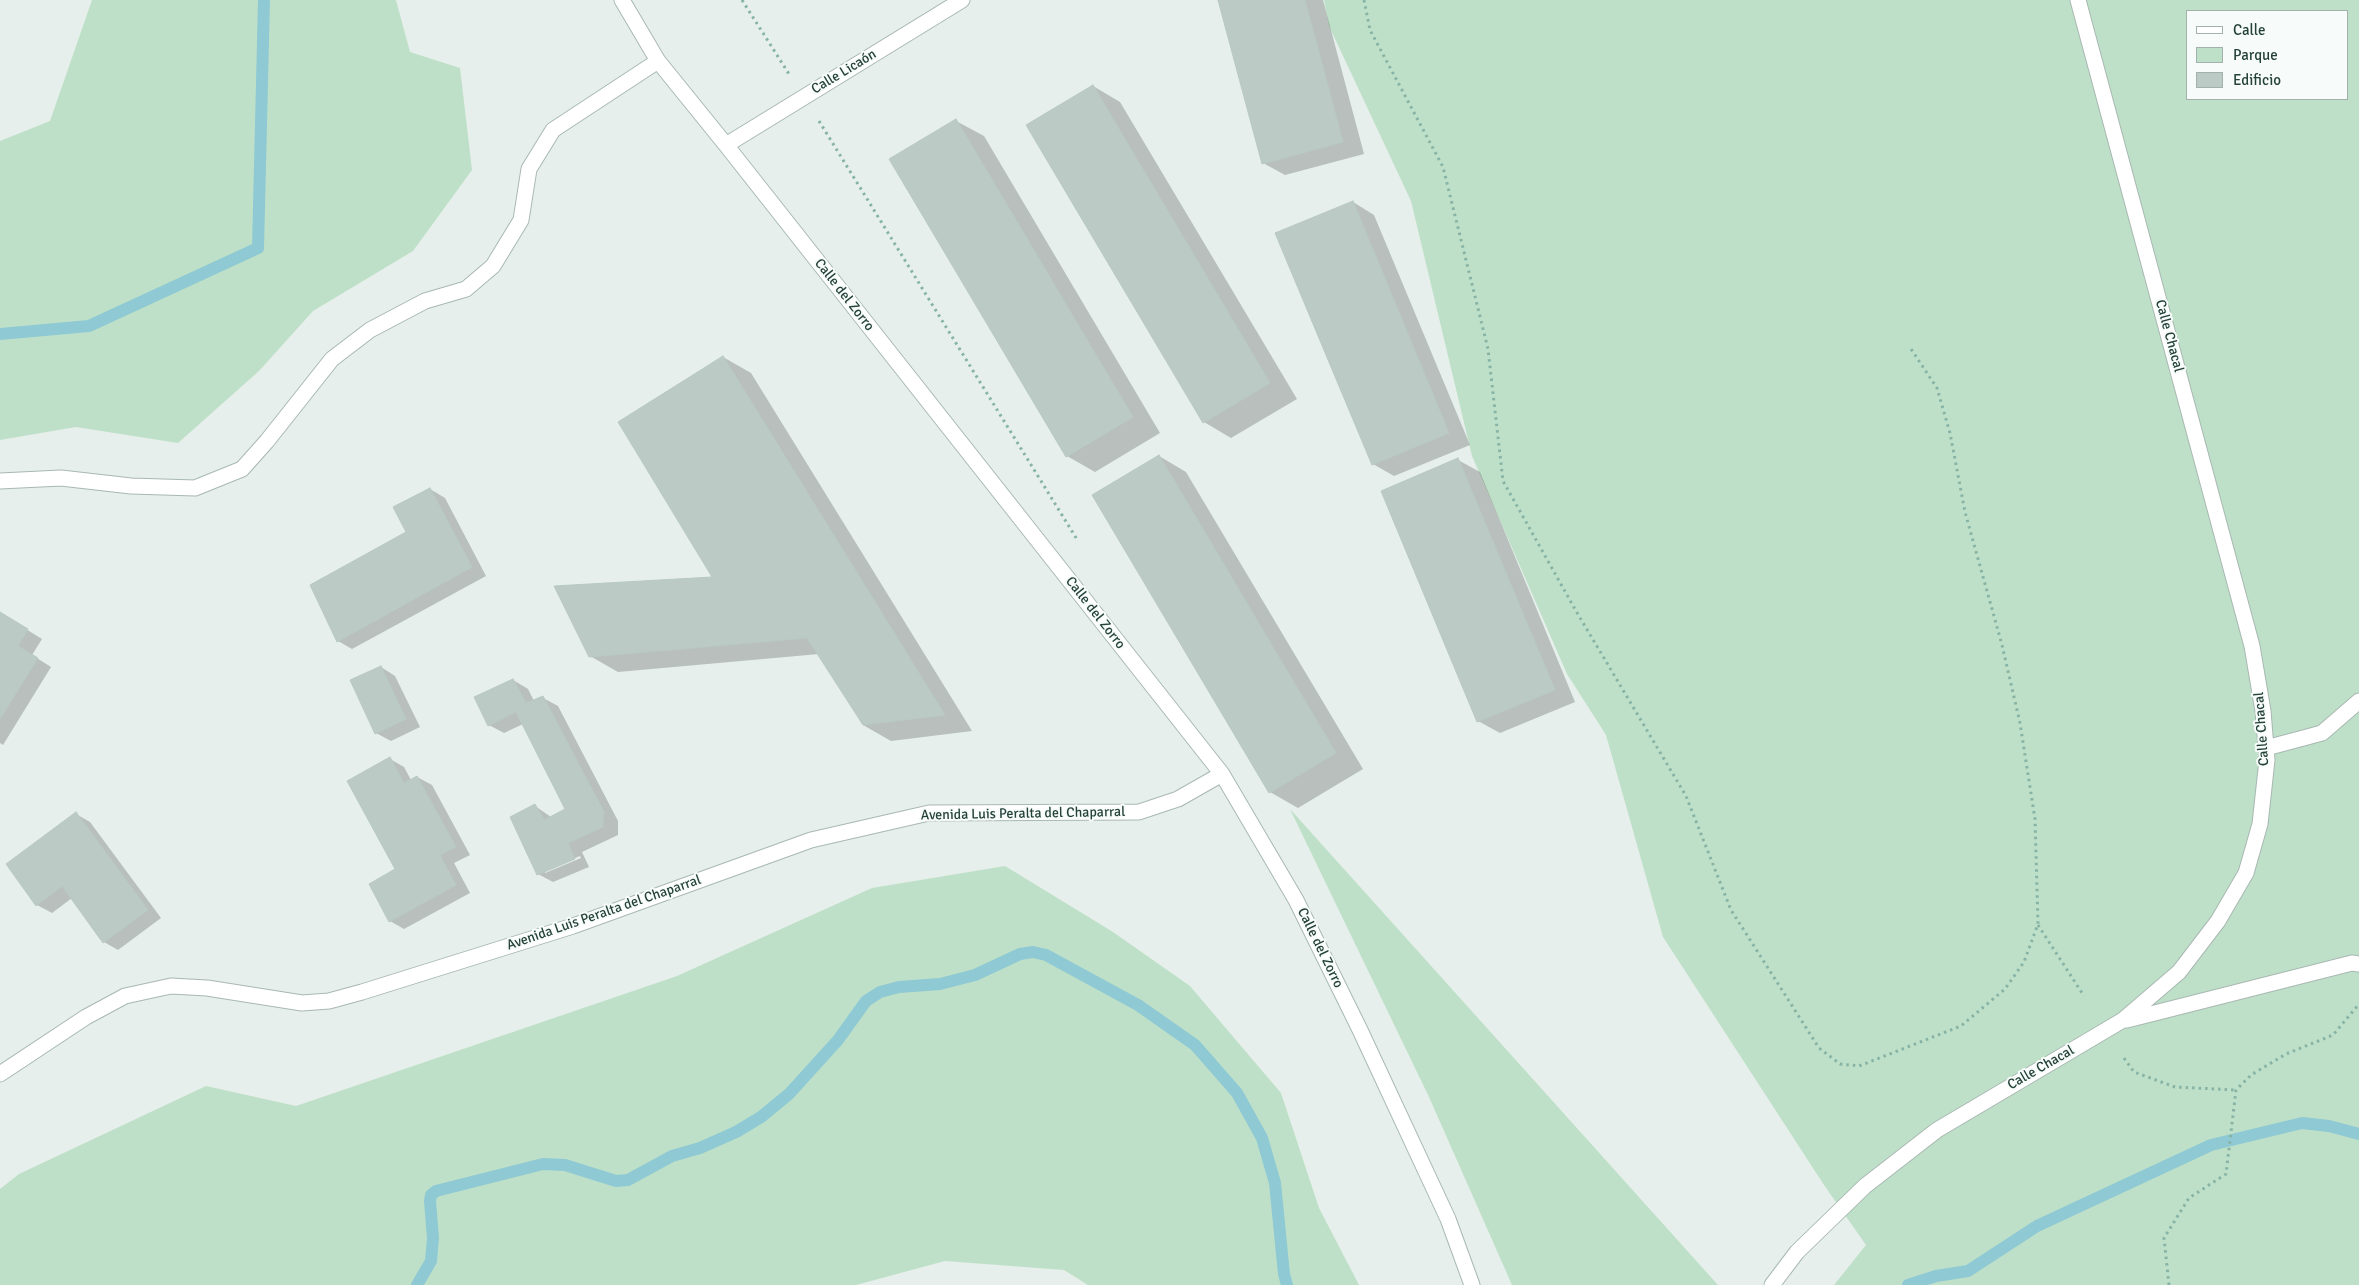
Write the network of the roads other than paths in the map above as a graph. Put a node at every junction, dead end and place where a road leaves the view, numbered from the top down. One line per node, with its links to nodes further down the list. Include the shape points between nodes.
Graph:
1 (622, 0): 4 (street, Calle del Zorro)
2 (962, 0): 5 (street, Calle Licaón)
3 (2078, 0): 8 (street, Calle Chacal, via 2252,646)
4 (658, 62): 5 (street, Calle del Zorro); 6 (street, via 554,130 529,169 521,220 493,266 466,289 425,301 370,330 332,359 242,469 195,488 131,486 61,478)
5 (726, 145): 9 (street, Calle del Zorro)
6 (0, 481)
7 (2359, 701): 8 (street, via 2322,733)
8 (2266, 748): 11 (street, Calle Chacal, via 2260,824 2246,873 2218,921 2179,972)
9 (1222, 774): 12 (street, Avenida Luis Peralta del Chaparral, via 1178,799 1138,812 929,813 811,840 573,926 329,1001 302,1003 207,988 171,986 125,996 86,1017); 13 (street, Calle del Zorro, via 1296,900 1360,1030 1448,1219)
10 (2359, 964): 11 (street)
11 (2123, 1020): 14 (street, Calle Chacal, via 1937,1130 1865,1186 1797,1252)
12 (0, 1074)
13 (1472, 1285)
14 (1772, 1285)

